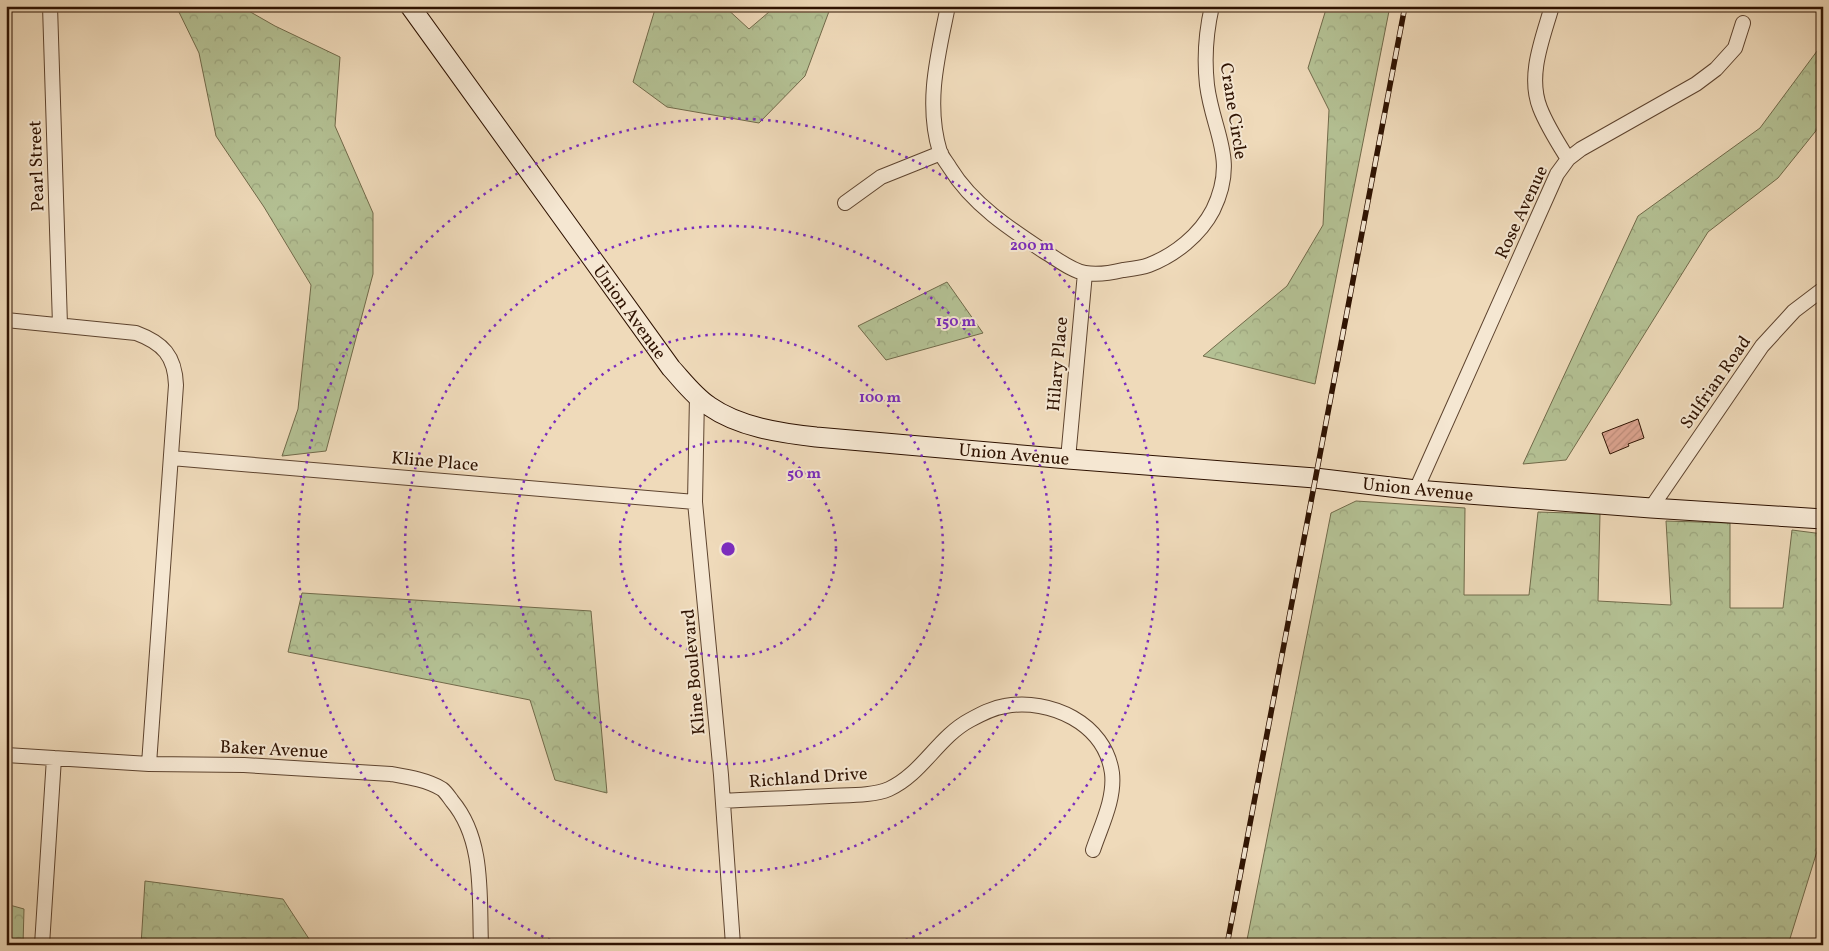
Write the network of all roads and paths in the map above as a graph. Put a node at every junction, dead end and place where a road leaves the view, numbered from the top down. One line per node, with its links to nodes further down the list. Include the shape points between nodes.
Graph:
1 (50, 6): 13 (street, Pearl Street)
2 (410, 6): 14 (main road, Union Avenue, via 659,353)
3 (948, 6): 7 (street, Crane Circle, via 933,92 934,123)
4 (1212, 6): 10 (street, Crane Circle, via 1206,39 1206,64 1225,166 1213,210 1198,233 1177,251 1148,266 1111,273)
5 (1552, 6): 8 (street, via 1536,62 1536,84 1539,106)
6 (1743, 24): 8 (street, Rose Avenue, via 1735,48 1716,69)
7 (941, 153): 9 (street, via 881,177); 10 (street, Crane Circle, via 954,176 976,201 1017,234 1060,262)
8 (1568, 159): 17 (street, Rose Avenue, via 1557,174)
9 (845, 204)
10 (1084, 273): 16 (street, Hilary Place)
11 (1823, 289): 19 (street, Sulfrian Road, via 1794,311 1767,340)
12 (6, 320): 13 (street)
13 (60, 326): 15 (street, via 136,333 160,344 174,366 176,385)
14 (697, 396): 16 (main road, Union Avenue, via 726,416 786,433); 18 (street, Kline Boulevard)
15 (171, 458): 18 (street, Kline Place); 23 (street)
16 (1068, 459): 17 (main road, Union Avenue, via 1316,478)
17 (1416, 490): 19 (main road, Union Avenue)
18 (695, 502): 24 (street, Kline Boulevard)
19 (1651, 508): 20 (main road, Union Avenue)
20 (1823, 519)
21 (6, 755): 22 (street, Baker Avenue)
22 (54, 758): 23 (street, Baker Avenue); 26 (street)
23 (149, 764): 27 (street, Baker Avenue, via 244,765 391,774 410,777 444,790 469,828 475,848)
24 (723, 801): 25 (street, Richland Drive, via 862,794 889,789 912,774 967,721 996,708 1039,706 1059,711 1078,721 1091,731 1108,758 1112,789); 28 (street, Kline Boulevard)
25 (1093, 850)
26 (42, 945)
27 (481, 945)
28 (734, 945)

